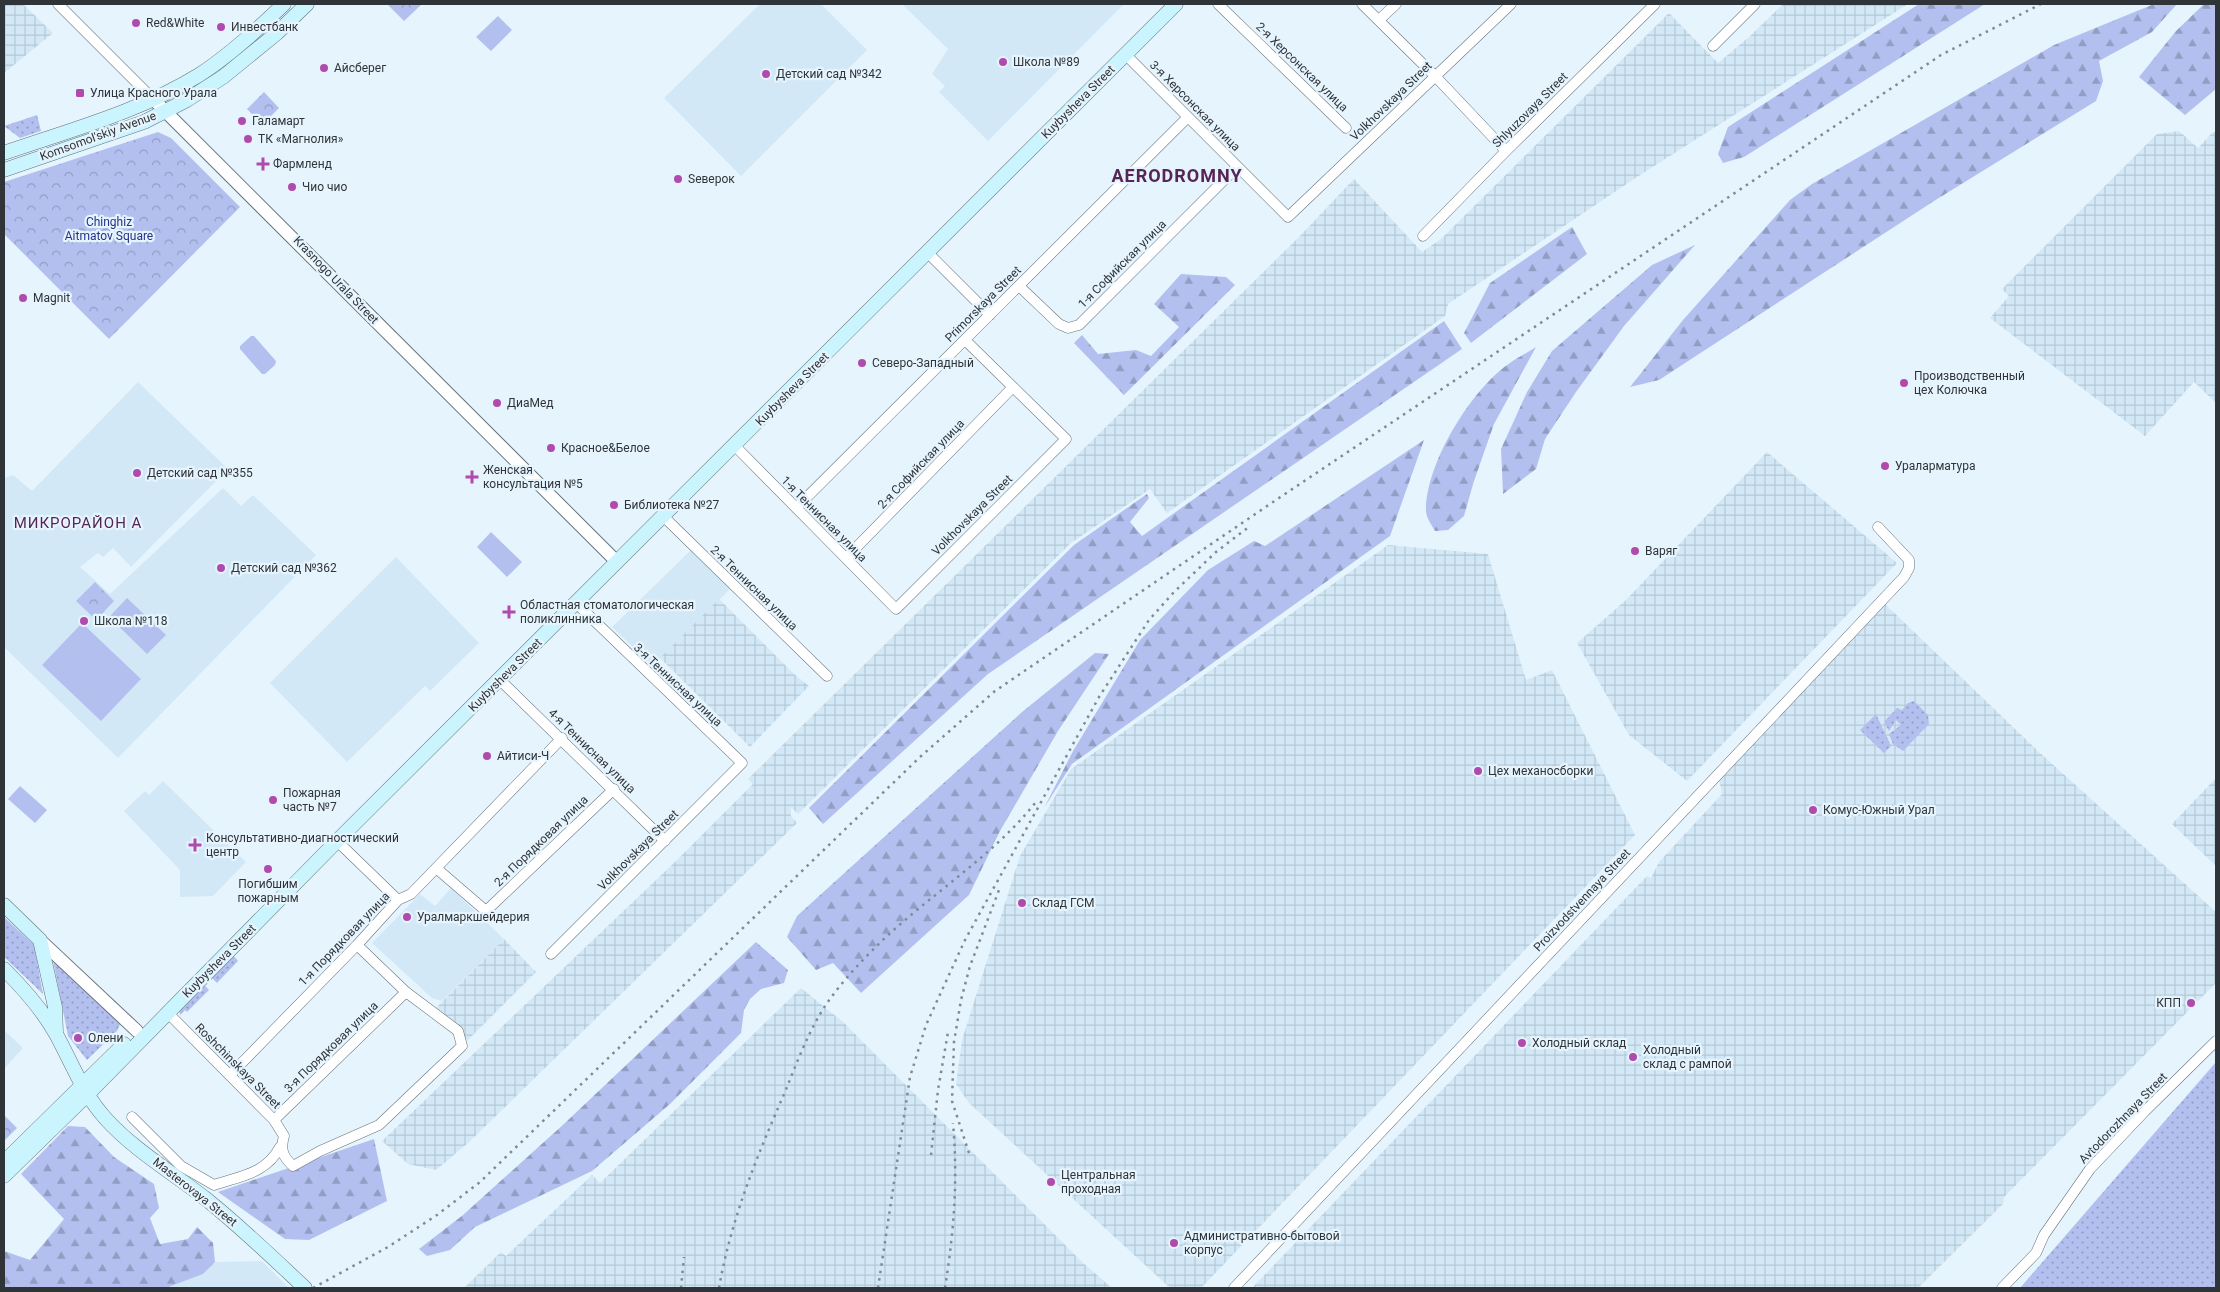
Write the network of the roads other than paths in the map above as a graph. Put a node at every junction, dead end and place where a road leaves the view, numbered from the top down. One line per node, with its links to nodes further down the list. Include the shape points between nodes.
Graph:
1 (58, 4): 16 (street, Krasnogo Urala Street)
2 (284, 4): 16 (main road, Komsomol'skiy Avenue, via 219,60)
3 (307, 4): 17 (main road, Komsomol'skiy Avenue, via 278,33 223,77)
4 (1164, 4): 14 (main road, Kuybysheva Street)
5 (1176, 4): 14 (main road, Kuybysheva Street)
6 (1218, 4): 19 (street, 2-я Херсонская улица)
7 (1362, 4): 12 (street)
8 (1396, 4): 12 (street)
9 (1511, 4): 15 (street, Volkhovskaya Street)
10 (1655, 4): 20 (street, Shlyuzovaya Street)
11 (1755, 4): 13 (street)
12 (1378, 20): 15 (street)
13 (1712, 46)
14 (1123, 51): 18 (street, 3-я Херсонская улица); 26 (main road, Kuybysheva Street)
15 (1435, 76): 20 (street); 24 (street, Volkhovskaya Street)
16 (154, 100): 17 (street, Krasnogo Urala Street); 21 (main road, Komsomol'skiy Avenue)
17 (166, 110): 23 (main road, Komsomol'skiy Avenue, via 144,122); 36 (street, Krasnogo Urala Street)
18 (1188, 117): 22 (street, 3-я Херсонская улица); 27 (street, Primorskaya Street)
19 (1346, 128)
20 (1506, 151): 25 (street, Shlyuzovaya Street)
21 (4, 153)
22 (1237, 167): 24 (street, 3-я Херсонская улица); 27 (street, 1-я Софийская улица, via 1079,325 1068,328 1060,324)
23 (4, 170)
24 (1288, 217)
25 (1423, 236)
26 (925, 250): 28 (street); 31 (main road, Kuybysheva Street)
27 (1019, 286): 28 (street, Primorskaya Street)
28 (990, 314): 29 (street, Primorskaya Street)
29 (964, 340): 30 (street); 32 (street, Primorskaya Street)
30 (1013, 387): 35 (street, 2-я Софийская улица); 38 (street, Volkhovskaya Street, via 1066,439)
31 (732, 443): 32 (street, 1-я Теннисная улица); 33 (main road, Kuybysheva Street); 36 (main road, Kuybysheva Street)
32 (796, 508): 35 (street, 1-я Теннисная улица)
33 (664, 517): 36 (main road, Kuybysheva Street); 39 (street, 2-я Теннисная улица)
34 (1878, 527): 66 (street, Proizvodstvennaya Street, via 1909,560 1904,577)
35 (846, 558): 38 (street, 1-я Теннисная улица)
36 (615, 560): 37 (main road, Kuybysheva Street); 40 (main road, Kuybysheva Street)
37 (577, 604): 40 (main road, Kuybysheva Street); 42 (street, 3-я Теннисная улица)
38 (896, 609)
39 (827, 676)
40 (497, 677): 41 (street, 4-я Теннисная улица); 44 (main road, Kuybysheva Street)
41 (562, 738): 43 (street, 4-я Теннисная улица); 46 (street, 1-я Порядковая улица)
42 (742, 763): 45 (street, Volkhovskaya Street)
43 (614, 789): 45 (street, 4-я Теннисная улица); 46 (street, 2-я Порядковая улица, via 486,912)
44 (335, 839): 47 (street); 54 (main road, Kuybysheva Street); 55 (main road, Kuybysheva Street)
45 (665, 841): 51 (street, Volkhovskaya Street)
46 (436, 868): 47 (street, 1-я Порядковая улица, via 411,894)
47 (398, 900): 50 (street, 1-я Порядковая улица)
48 (4, 905): 49 (main road)
49 (40, 940): 55 (street); 56 (main road, via 55,1007)
50 (357, 945): 53 (street); 58 (street, 1-я Порядковая улица)
51 (551, 954)
52 (4, 969): 56 (main road, Masterovaya Street)
53 (406, 992): 61 (street, 3-я Порядковая улица); 62 (street, Roshchinskaya Street, via 458,1031 462,1046 370,1131 293,1166)
54 (167, 1012): 58 (street, Roshchinskaya Street); 59 (main road, Kuybysheva Street)
55 (136, 1031): 59 (main road, Kuybysheva Street)
56 (56, 1033): 59 (main road, Masterovaya Street)
57 (2216, 1041): 67 (street, Avtodorozhnaya Street, via 2090,1169 2044,1235 2036,1253)
58 (231, 1074): 61 (street, Roshchinskaya Street)
59 (85, 1090): 63 (main road, Kuybysheva Street); 64 (main road, Kuybysheva Street); 65 (main road, Masterovaya Street, via 118,1131 249,1235)
60 (132, 1117): 62 (street, via 181,1166 214,1186 263,1168 274,1160)
61 (274, 1120): 62 (street, Roshchinskaya Street, via 284,1136)
62 (280, 1147)
63 (4, 1162)
64 (4, 1176)
65 (305, 1288)
66 (1234, 1288)
67 (2002, 1288)

